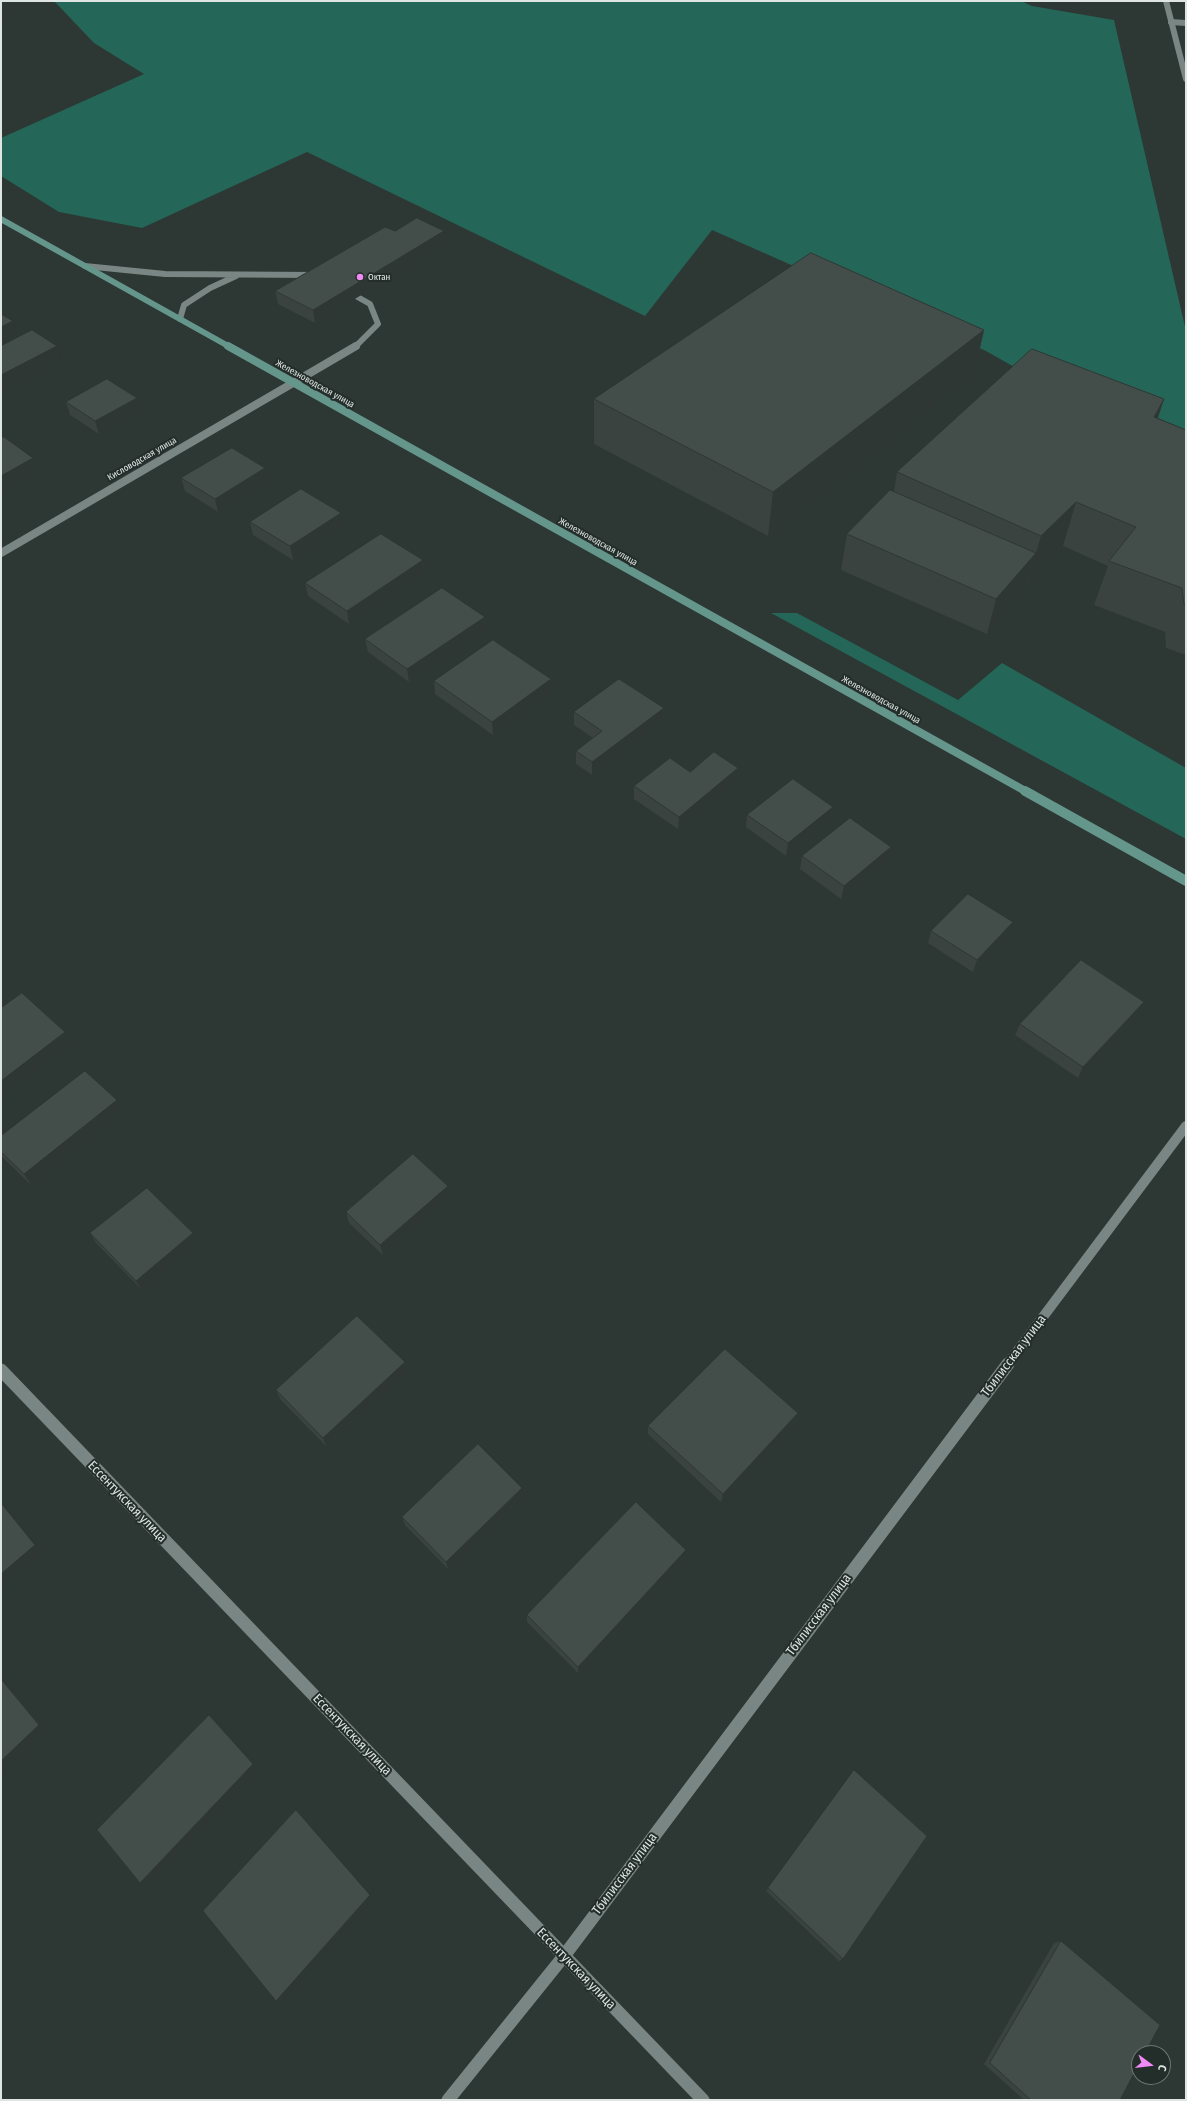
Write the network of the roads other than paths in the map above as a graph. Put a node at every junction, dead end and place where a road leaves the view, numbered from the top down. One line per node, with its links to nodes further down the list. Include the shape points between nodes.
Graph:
1 (1166, 1): 2 (street)
2 (1171, 22): 3 (street); 4 (street)
3 (1186, 23)
4 (1186, 79)
5 (1, 219): 6 (main road, Железноводская улица)
6 (85, 266): 7 (street, via 165,274); 10 (main road, Железноводская улица)
7 (239, 274): 8 (street, via 315,274); 10 (street, via 210,288 184,305)
8 (322, 278)
9 (343, 289): 11 (street, Кисловодская улица, via 370,304 378,324 354,348)
10 (180, 319): 11 (main road, Железноводская улица)
11 (294, 383): 12 (street, Кисловодская улица); 13 (main road, Железноводская улица)
12 (1, 553)
13 (1186, 881)
14 (1186, 1126): 16 (street, Тбилисская улица)
15 (1, 1370): 16 (street, Ессентукская улица)
16 (564, 1956): 17 (street, Тбилисская улица); 18 (street, Ессентукская улица)
17 (448, 2100)
18 (702, 2100)

